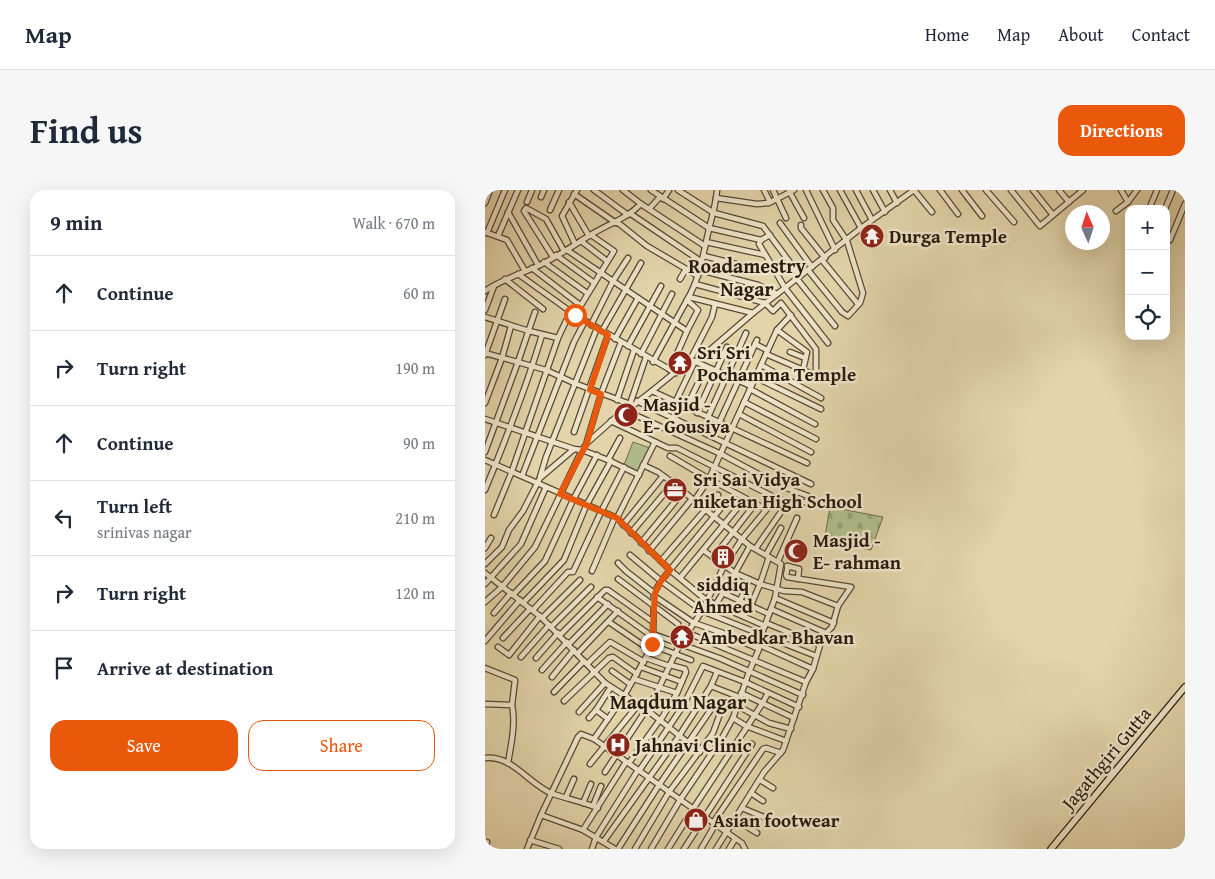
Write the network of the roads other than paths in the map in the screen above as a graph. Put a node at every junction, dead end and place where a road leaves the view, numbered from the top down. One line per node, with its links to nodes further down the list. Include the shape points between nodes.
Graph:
1 (490, 190): 44 (street)
2 (505, 190): 70 (street)
3 (518, 190): 53 (street)
4 (532, 190): 39 (street)
5 (544, 190): 35 (street)
6 (559, 190): 51 (street)
7 (594, 190): 58 (street)
8 (623, 190): 46 (street)
9 (651, 190): 36 (street)
10 (669, 190): 36 (street)
11 (679, 190): 56 (street)
12 (717, 190): 37 (street)
13 (764, 190): 41 (street)
14 (773, 190): 38 (street)
15 (806, 190): 81 (street)
16 (823, 190): 75 (street, via 833,208 833,220)
17 (840, 190): 69 (street)
18 (856, 190): 63 (street)
19 (873, 190): 54 (street)
20 (890, 190): 45 (street)
21 (914, 190): 45 (street); 55 (street)
22 (940, 190): 57 (street)
23 (962, 190): 60 (street)
24 (986, 190): 65 (street)
25 (1011, 190): 59 (street, via 1040,226)
26 (1033, 190): 59 (street)
27 (1059, 190): 42 (street)
28 (1083, 190): 42 (street)
29 (1121, 190): 43 (street)
30 (1137, 190): 43 (street)
31 (1157, 190): 48 (street)
32 (1173, 190): 49 (street)
33 (790, 191): 38 (street); 62 (street)
34 (575, 192): 40 (street); 64 (street)
35 (541, 196)
36 (661, 198): 50 (street); 68 (street)
37 (716, 198): 41 (street, via 757,204); 56 (street)
38 (778, 199): 41 (street); 61 (street)
39 (527, 202)
40 (569, 202): 71 (street); 78 (street, via 562,216)
41 (771, 202)
42 (1069, 202): 59 (street)
43 (1128, 202): 52 (street)
44 (485, 203)
45 (897, 203): 54 (street)
46 (641, 204): 50 (street); 58 (street)
47 (1185, 204): 76 (street)
48 (1151, 205)
49 (1167, 205)
50 (649, 209): 79 (street)
51 (550, 210)
52 (1116, 211)
53 (508, 212): 73 (street); 92 (street)
54 (885, 212): 63 (street)
55 (932, 212)
56 (714, 213): 68 (street); 72 (street, via 763,226)
57 (958, 214)
58 (630, 215): 64 (street); 89 (street)
59 (1053, 215)
60 (982, 216)
61 (786, 218)
62 (804, 218)
63 (872, 220): 69 (street)
64 (616, 222): 71 (street); 94 (street)
65 (1014, 222)
66 (780, 223): 95 (street)
67 (801, 225): 86 (street)
68 (709, 228): 74 (street); 79 (street)
69 (861, 228): 75 (street)
70 (486, 233): 73 (street)
71 (590, 235): 77 (street); 87 (street, via 614,251)
72 (770, 235): 74 (street); 101 (street)
73 (498, 236): 97 (street, via 507,240)
74 (761, 240): 82 (street, via 759,244)
75 (847, 240): 81 (street); 120 (street, via 863,293)
76 (1170, 240)
77 (581, 241): 78 (street); 87 (street)
78 (575, 244): 80 (street)
79 (706, 244): 82 (street); 84 (street)
80 (566, 250): 83 (street); 83 (street, via 546,219 526,208 524,211); 98 (street)
81 (835, 250): 86 (street)
82 (765, 255): 91 (street)
83 (555, 256): 88 (street); 105 (street)
84 (704, 256): 89 (street); 91 (street, via 757,270)
85 (628, 258): 104 (street)
86 (824, 259): 95 (street); 120 (street)
87 (607, 261): 98 (street)
88 (544, 262): 92 (street); 112 (street)
89 (702, 262): 96 (street)
90 (641, 263): 110 (street)
91 (771, 264): 109 (street)
92 (538, 266): 93 (street)
93 (532, 268): 97 (street); 121 (street)
94 (685, 269): 100 (street); 103 (street)
95 (810, 269): 101 (street); 120 (street, via 842,312 848,316)
96 (699, 270): 100 (street); 114 (street, via 758,285)
97 (525, 271): 99 (street)
98 (600, 272): 104 (street); 105 (street)
99 (517, 274): 102 (street); 124 (street)
100 (698, 276): 106 (street)
101 (798, 278): 109 (street); 137 (street)
102 (505, 279): 107 (street); 123 (street)
103 (680, 279)
104 (613, 281): 110 (street); 135 (street)
105 (593, 282): 112 (street)
106 (695, 284): 117 (street); 118 (street)
107 (494, 285): 111 (street); 125 (street)
108 (661, 286): 122 (street)
109 (785, 288): 114 (street); 149 (street)
110 (626, 290): 116 (street); 141 (street)
111 (485, 291)
112 (587, 293): 121 (street)
113 (672, 294): 128 (street)
114 (777, 294): 118 (street)
115 (505, 298): 131 (street)
116 (638, 298): 122 (street); 147 (street)
117 (688, 299): 119 (street); 134 (street); 142 (street, via 698,310)
118 (765, 303): 127 (street); 129 (street, via 773,311 781,303)
119 (715, 304): 127 (street); 159 (street)
120 (858, 304)
121 (580, 305): 132 (street, via 575,315)
122 (650, 306): 128 (street); 150 (street)
123 (543, 308)
124 (567, 309)
125 (485, 310)
126 (535, 312): 140 (street)
127 (753, 313): 159 (street)
128 (661, 314): 134 (street); 156 (street)
129 (791, 315): 139 (street); 171 (street, via 816,349)
130 (485, 317): 131 (street)
131 (498, 321): 136 (street); 155 (street)
132 (585, 321): 135 (street); 172 (street)
133 (566, 322): 146 (street)
134 (674, 322): 142 (street); 161 (street)
135 (591, 324): 138 (street)
136 (511, 326): 140 (street); 157 (street)
137 (835, 326)
138 (597, 328): 141 (street); 176 (street)
139 (777, 330): 153 (street); 158 (street, via 807,352)
140 (529, 331): 144 (street); 160 (street)
141 (602, 331): 145 (street)
142 (687, 331): 165 (street)
143 (746, 333): 170 (street)
144 (542, 334): 146 (street); 163 (street)
145 (608, 335): 147 (street); 178 (street)
146 (558, 338): 164 (street)
147 (615, 339): 148 (street)
148 (621, 342): 150 (street); 180 (street)
149 (828, 343)
150 (628, 346): 152 (street)
151 (727, 347): 166 (street)
152 (634, 350): 156 (street); 182 (street)
153 (766, 352): 162 (street); 167 (street); 175 (street, via 756,342)
154 (790, 352): 158 (street)
155 (485, 354): 157 (street)
156 (643, 356): 161 (street); 187 (street)
157 (502, 358): 160 (street); 186 (street)
158 (805, 358): 167 (street)
159 (694, 361): 166 (street); 168 (street); 184 (street)
160 (519, 362): 163 (street); 196 (street)
161 (653, 362): 165 (street)
162 (761, 365): 173 (street); 181 (street)
163 (533, 366): 164 (street); 199 (street)
164 (546, 370): 172 (street); 202 (street)
165 (670, 370): 168 (street)
166 (717, 370): 170 (street); 191 (street)
167 (803, 370): 171 (street)
168 (675, 373): 179 (street)
169 (702, 375): 188 (street)
170 (727, 376): 175 (street); 193 (street)
171 (817, 376): 174 (street)
172 (560, 378): 176 (street); 203 (street)
173 (755, 378): 177 (street); 190 (street)
174 (823, 379)
175 (739, 381): 177 (street); 197 (street)
176 (574, 383): 178 (street); 206 (street)
177 (750, 388): 185 (street); 198 (street)
178 (590, 390): 180 (street); 201 (street)
179 (652, 391): 183 (street); 184 (street)
180 (601, 394): 182 (street); 209 (street)
181 (821, 398)
182 (617, 400): 187 (street)
183 (637, 401): 187 (street); 208 (street)
184 (675, 402): 188 (street)
185 (744, 402): 192 (street); 205 (street)
186 (485, 403)
187 (630, 405): 189 (street)
188 (685, 408): 191 (street)
189 (624, 410): 195 (street); 214 (street)
190 (821, 410)
191 (697, 413): 193 (street)
192 (739, 414): 200 (street); 213 (street)
193 (708, 418): 197 (street)
194 (485, 419): 196 (street)
195 (611, 421): 207 (street); 209 (street)
196 (497, 422): 199 (street); 212 (street)
197 (719, 423): 200 (street)
198 (815, 424)
199 (510, 428): 202 (street); 220 (street)
200 (733, 429): 208 (street); 219 (street)
201 (574, 432)
202 (525, 433): 203 (street); 224 (street)
203 (537, 436): 206 (street); 226 (street)
204 (620, 438): 218 (street)
205 (816, 439)
206 (552, 442): 210 (street); 229 (street)
207 (655, 442): 221 (street); 222 (street, via 677,448)
208 (726, 442): 214 (street); 231 (street)
209 (587, 443): 211 (street)
210 (575, 449): 211 (street); 229 (street)
211 (583, 450): 215 (street); 235 (street)
212 (485, 452)
213 (811, 452)
214 (721, 454): 222 (street); 237 (street, via 781,486)
215 (597, 455): 218 (street); 239 (street)
216 (670, 456): 228 (street)
217 (485, 460): 220 (street)
218 (609, 460): 223 (street); 244 (street)
219 (807, 463)
220 (496, 464): 224 (street); 233 (street)
221 (643, 465): 225 (street); 227 (street)
222 (715, 466): 228 (street); 238 (street)
223 (624, 467): 225 (street); 249 (street)
224 (512, 471): 226 (street); 250 (street)
225 (639, 475): 252 (street)
226 (522, 476): 229 (street)
227 (663, 476): 230 (street); 254 (street)
228 (709, 479): 240 (street); 243 (street)
229 (538, 480): 232 (street); 273 (street, via 502,547)
230 (673, 483): 234 (street); 258 (street)
231 (811, 484)
232 (546, 487): 235 (street); 280 (street, via 521,544)
233 (485, 490)
234 (683, 492): 240 (street); 261 (street)
235 (560, 494): 239 (street); 289 (street, via 535,547)
236 (718, 495): 247 (street)
237 (808, 496)
238 (776, 498): 242 (street, via 790,503); 260 (street)
239 (573, 500): 244 (street); 292 (street, via 545,561)
240 (693, 500): 247 (street); 266 (street)
241 (726, 502): 251 (street)
242 (805, 502)
243 (755, 504): 246 (street); 257 (street)
244 (586, 506): 249 (street); 300 (street, via 563,560)
245 (739, 506): 255 (street)
246 (762, 507)
247 (704, 510): 251 (street); 270 (street)
248 (783, 510): 264 (street)
249 (601, 512): 252 (street); 306 (street, via 573,572 568,572)
250 (494, 515)
251 (714, 517): 255 (street); 277 (street)
252 (616, 518): 254 (street); 276 (street)
253 (797, 518): 272 (street)
254 (623, 524): 258 (street)
255 (724, 525): 257 (street); 265 (street)
256 (781, 528): 268 (street)
257 (733, 532): 260 (street); 269 (street)
258 (631, 533): 261 (street)
259 (491, 538): 263 (street)
260 (742, 539): 262 (street); 274 (street)
261 (641, 543): 266 (street)
262 (750, 546): 264 (street); 279 (street)
263 (485, 548)
264 (756, 548): 268 (street)
265 (703, 550): 269 (street); 281 (street)
266 (649, 551): 270 (street)
267 (630, 555): 286 (street)
268 (767, 556): 272 (street); 288 (street)
269 (713, 558): 274 (street)
270 (661, 561): 277 (street)
271 (618, 563): 293 (street)
272 (780, 563): 275 (street); 291 (street)
273 (485, 564)
274 (724, 566): 279 (street); 297 (street)
275 (788, 566): 284 (street, via 799,569); 284 (street, via 786,576)
276 (591, 570)
277 (670, 570): 281 (street); 286 (street)
278 (485, 573): 280 (street)
279 (735, 573): 283 (street); 294 (street)
280 (491, 578): 287 (street); 289 (street)
281 (680, 578): 297 (street)
282 (618, 579): 304 (street)
283 (749, 579): 288 (street); 298 (street)
284 (798, 579): 305 (street, via 851,587)
285 (580, 580): 311 (street)
286 (661, 581): 293 (street); 308 (street)
287 (485, 584)
288 (760, 584): 291 (street); 303 (street)
289 (502, 586): 292 (street); 299 (street)
290 (591, 587): 318 (street)
291 (775, 589): 296 (street); 305 (street, via 802,592)
292 (512, 594): 300 (street); 310 (street)
293 (654, 594): 304 (street); 314 (street)
294 (727, 595): 298 (street); 302 (street, via 722,594)
295 (597, 596): 301 (street); 313 (street, via 608,590); 321 (street)
296 (775, 598): 309 (street); 315 (street)
297 (707, 600): 302 (street); 308 (street)
298 (740, 600): 303 (street)
299 (485, 602)
300 (522, 602): 306 (street); 325 (street)
301 (608, 604): 307 (street); 326 (street)
302 (716, 604): 317 (street)
303 (751, 605): 309 (street)
304 (653, 606): 313 (street); 316 (street)
305 (838, 606): 315 (street)
306 (531, 609): 311 (street); 324 (street)
307 (619, 611): 312 (street); 322 (street)
308 (702, 611): 314 (street); 323 (street)
309 (770, 611): 317 (street); 320 (street)
310 (494, 612)
311 (541, 617): 318 (street); 330 (street, via 509,655)
312 (609, 622): 332 (street); 333 (street)
313 (653, 622): 322 (street)
314 (695, 623): 319 (street); 331 (street)
315 (833, 623): 320 (street)
316 (678, 624)
317 (765, 624): 323 (street); 329 (street)
318 (550, 626): 321 (street); 336 (street)
319 (689, 633): 328 (street); 340 (street)
320 (826, 633): 329 (street)
321 (559, 634): 326 (street); 337 (street)
322 (653, 635): 327 (street); 328 (street)
323 (761, 636): 331 (street); 335 (street)
324 (503, 638)
325 (485, 641)
326 (568, 643): 333 (street); 346 (street)
327 (652, 644): 332 (street); 334 (street)
328 (680, 644): 334 (street); 350 (street)
329 (820, 645): 335 (street)
330 (498, 647)
331 (759, 647): 340 (street); 345 (street)
332 (650, 650): 338 (street)
333 (576, 652): 341 (street); 353 (street)
334 (676, 654): 339 (street); 342 (street)
335 (817, 656): 345 (street)
336 (521, 657)
337 (536, 658)
338 (645, 660): 341 (street, via 610,642); 342 (street); 343 (street)
339 (691, 660)
340 (754, 660): 350 (street); 357 (street)
341 (586, 662): 347 (street); 364 (street)
342 (669, 665): 352 (street); 355 (street, via 686,671)
343 (641, 667): 351 (street); 352 (street)
344 (485, 668): 374 (street, via 515,680)
345 (813, 669): 357 (street)
346 (541, 670)
347 (595, 671): 351 (street, via 611,657); 358 (street); 371 (street)
348 (612, 671): 359 (street)
349 (717, 672): 356 (street); 360 (street); 391 (street, via 701,667 696,683)
350 (749, 672): 356 (street); 368 (street)
351 (637, 674): 354 (street)
352 (664, 675): 355 (street); 362 (street)
353 (551, 677)
354 (634, 679): 359 (street); 362 (street)
355 (682, 682): 366 (street)
356 (745, 682): 365 (street); 367 (street)
357 (806, 682): 368 (street)
358 (605, 683): 361 (street); 383 (street)
359 (630, 684): 369 (street)
360 (711, 686): 367 (street); 393 (street)
361 (611, 687): 369 (street); 381 (street)
362 (659, 687): 366 (street); 370 (street)
363 (1185, 687): 453 (street, Jagathgiri Gutta)
364 (554, 692)
365 (767, 692): 373 (street); 378 (street)
366 (677, 693): 376 (street)
367 (740, 695): 373 (street); 377 (street)
368 (803, 695): 378 (street)
369 (624, 696): 375 (street); 386 (street)
370 (654, 698): 376 (street); 382 (street)
371 (564, 701)
372 (485, 704): 374 (street)
373 (762, 704): 384 (street); 388 (street)
374 (512, 705): 403 (street)
375 (638, 705): 382 (street); 398 (street)
376 (670, 705): 389 (street)
377 (736, 705): 384 (street); 387 (street)
378 (799, 707): 388 (street)
379 (712, 708): 396 (street)
380 (722, 708): 399 (street, via 713,733)
381 (596, 710): 385 (street); 386 (street)
382 (647, 710): 389 (street); 401 (street)
383 (579, 712)
384 (755, 716): 390 (street); 392 (street)
385 (589, 718)
386 (608, 718): 394 (street)
387 (733, 718): 390 (street); 419 (street)
388 (794, 718): 392 (street)
389 (660, 721): 391 (street); 404 (street)
390 (746, 726): 395 (street); 425 (street)
391 (668, 727): 393 (street); 406 (street)
392 (791, 729): 395 (street)
393 (679, 736): 396 (street); 408 (street)
394 (594, 739): 398 (street); 416 (street, via 584,734 578,737)
395 (786, 741): 400 (street)
396 (688, 743): 399 (street); 412 (street)
397 (752, 744): 427 (street)
398 (605, 747): 401 (street); 405 (street)
399 (700, 752): 415 (street)
400 (781, 753): 410 (street); 430 (street, via 763,749)
401 (617, 755): 404 (street); 407 (street)
402 (485, 758): 403 (street)
403 (508, 763): 416 (street)
404 (627, 763): 406 (street); 423 (street)
405 (590, 764)
406 (639, 771): 408 (street); 434 (street)
407 (605, 772)
408 (648, 777): 412 (street); 437 (street)
409 (574, 779): 418 (street)
410 (759, 780): 414 (street); 417 (street)
411 (591, 784): 421 (street)
412 (659, 785): 415 (street); 444 (street)
413 (601, 786): 422 (street)
414 (773, 788)
415 (669, 792): 419 (street); 445 (street)
416 (551, 793): 418 (street); 426 (street)
417 (751, 793): 420 (street); 424 (street)
418 (566, 797): 421 (street)
419 (680, 800): 425 (street); 446 (street)
420 (763, 801)
421 (583, 803): 422 (street)
422 (593, 806): 423 (street)
423 (598, 808): 431 (street)
424 (742, 808): 428 (street); 429 (street)
425 (693, 809): 427 (street); 447 (street)
426 (541, 815): 431 (street); 436 (street)
427 (704, 817): 430 (street); 448 (street)
428 (766, 818)
429 (735, 819): 432 (street); 433 (street)
430 (714, 824): 432 (street); 449 (street)
431 (583, 830): 434 (street)
432 (726, 832): 435 (street); 450 (street)
433 (757, 833)
434 (596, 837): 437 (street); 443 (street)
435 (735, 839): 451 (street); 452 (street)
436 (530, 840): 441 (street); 442 (street)
437 (604, 841): 439 (street)
438 (487, 842): 440 (street)
439 (609, 847): 444 (street)
440 (485, 849)
441 (527, 849)
442 (559, 849)
443 (592, 849)
444 (617, 849)
445 (635, 849)
446 (651, 849)
447 (668, 849)
448 (684, 849)
449 (701, 849)
450 (716, 849)
451 (729, 849)
452 (745, 849)
453 (1051, 849)

